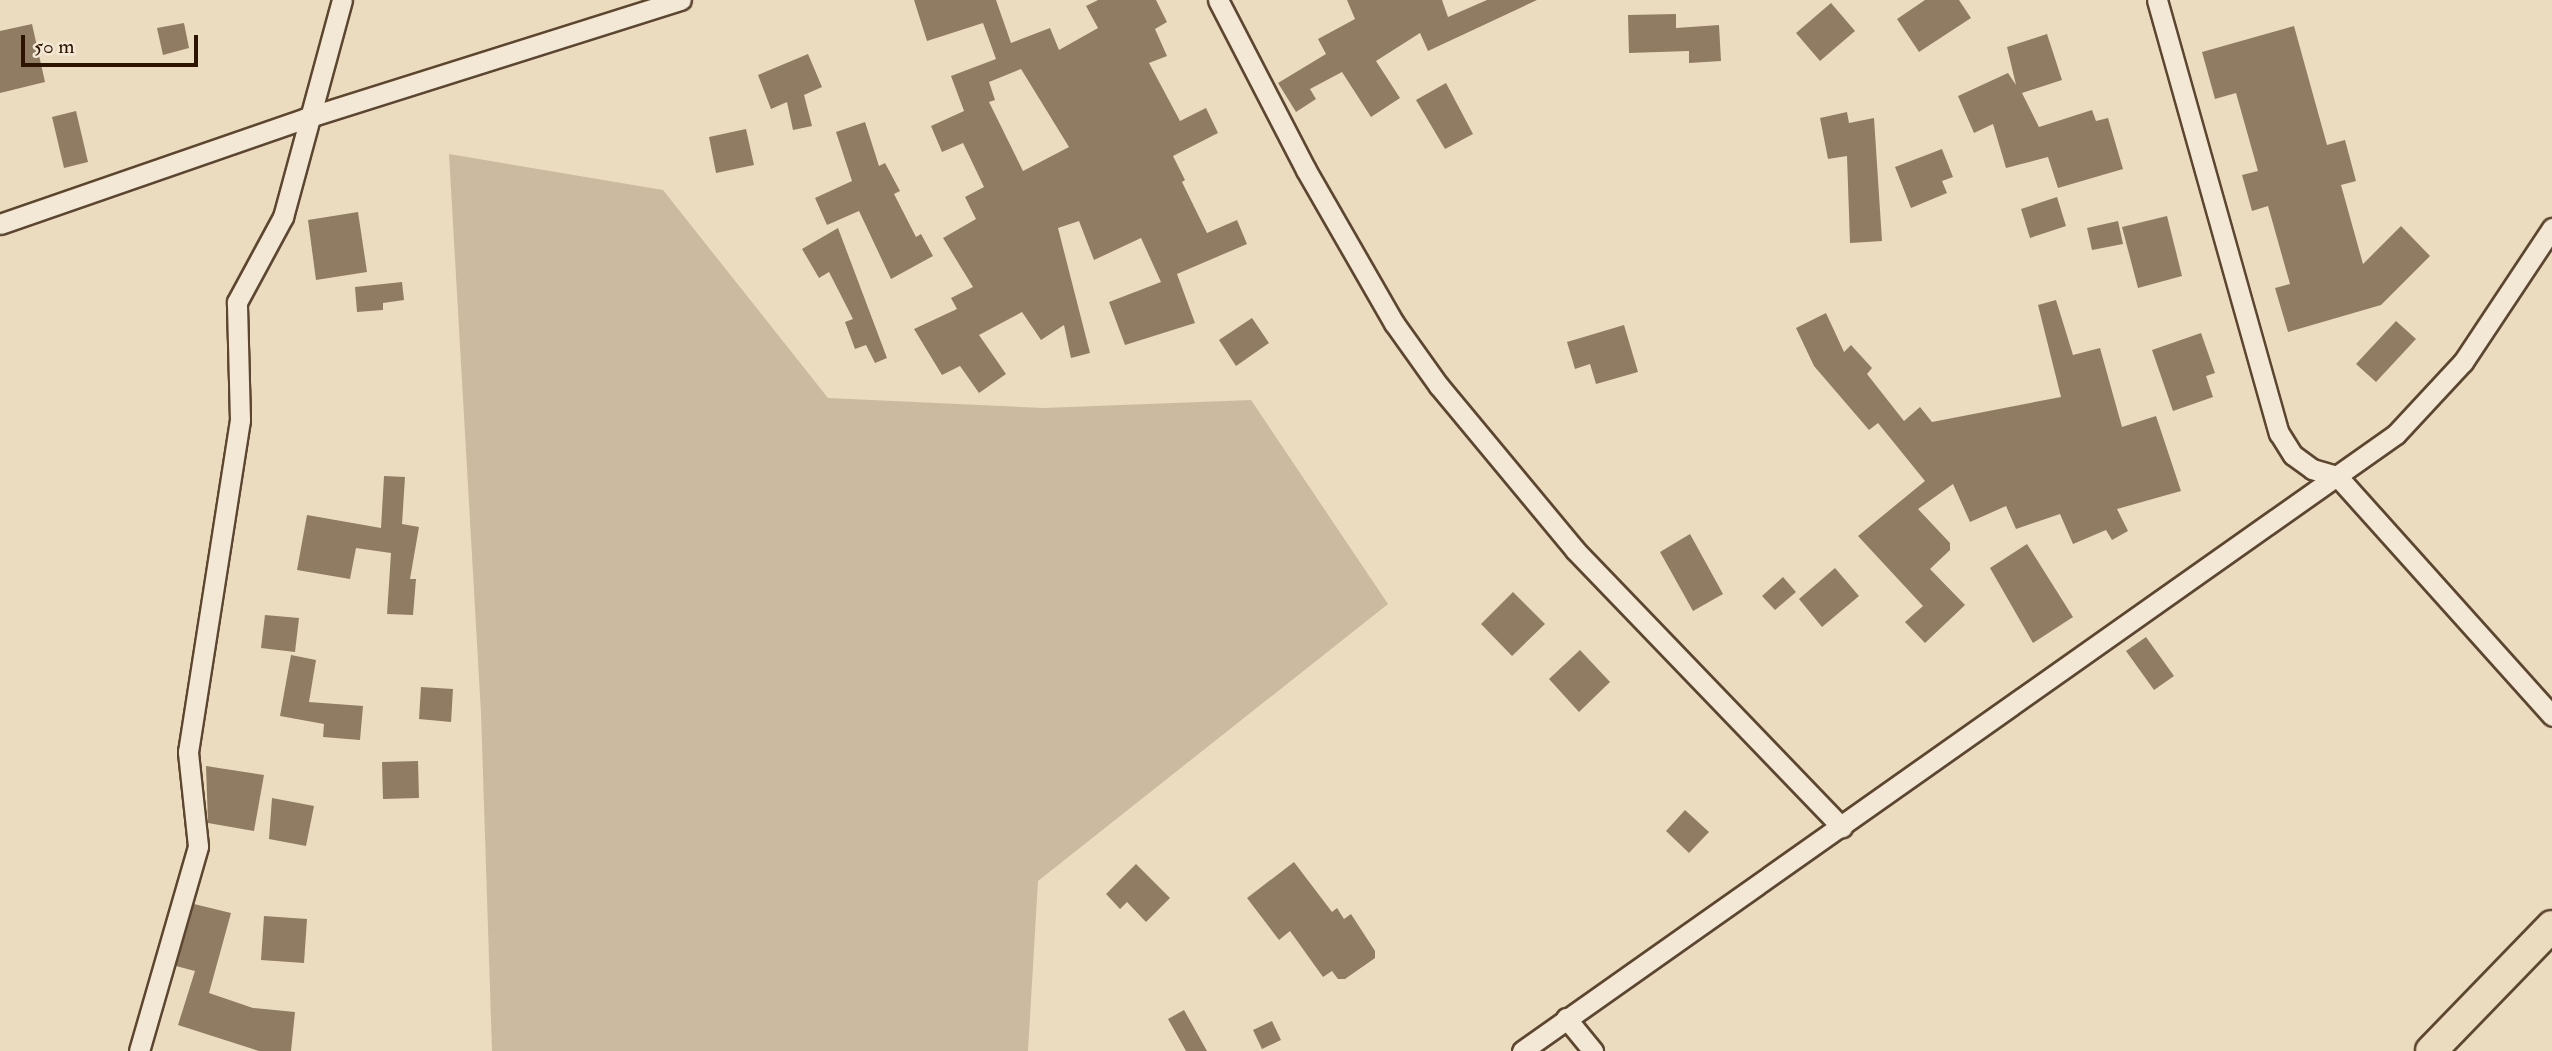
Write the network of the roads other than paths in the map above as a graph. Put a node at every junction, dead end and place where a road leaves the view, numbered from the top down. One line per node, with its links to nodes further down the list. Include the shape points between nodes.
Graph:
1 (342, 0): 5 (street, via 334,40)
2 (681, 0): 5 (street)
3 (1218, 0): 10 (street, via 1313,182 1394,323 1439,386 1575,551)
4 (2157, 0): 8 (street, via 2279,433 2293,455 2312,469)
5 (306, 118): 6 (street); 13 (street, via 283,217 237,302 240,420 188,752 198,846)
6 (0, 224)
7 (2552, 229): 8 (street, via 2441,390 2396,434)
8 (2337, 476): 9 (street); 10 (street)
9 (2552, 716)
10 (1842, 827): 12 (street)
11 (2552, 926): 16 (main road)
12 (1566, 1018): 14 (street); 15 (street)
13 (139, 1051)
14 (1522, 1051)
15 (1593, 1051)
16 (2431, 1051)

